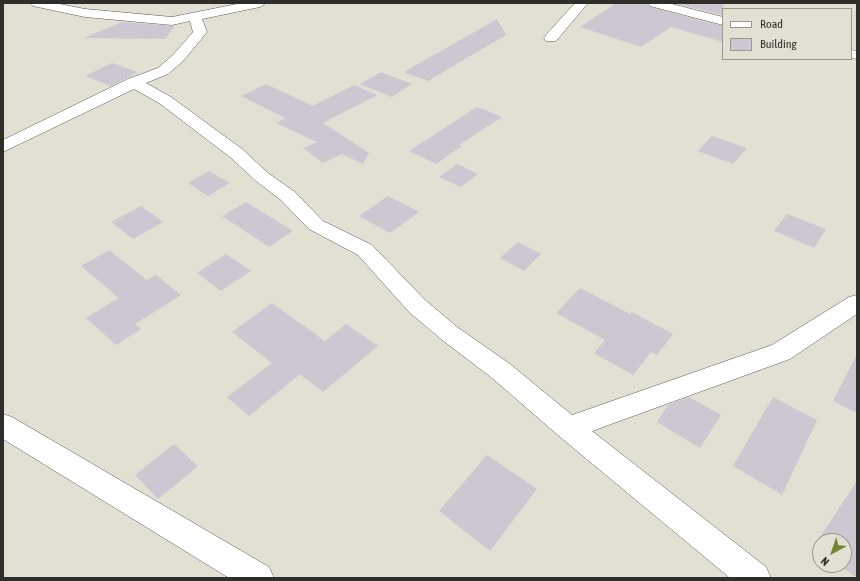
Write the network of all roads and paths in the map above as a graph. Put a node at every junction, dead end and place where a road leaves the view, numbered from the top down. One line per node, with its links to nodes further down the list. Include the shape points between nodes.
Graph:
1 (37, 3): 5 (street, via 85,13 172,21)
2 (260, 3): 5 (street)
3 (582, 3): 7 (street)
4 (654, 3): 6 (street)
5 (195, 16): 8 (street, via 200,32 178,58 163,71)
6 (722, 21)
7 (550, 38)
8 (133, 82): 9 (street); 12 (street, via 165,100 236,153 288,196 316,225 365,250 417,306 501,371)
9 (3, 146)
10 (857, 303): 12 (street, via 781,352)
11 (3, 425): 13 (street)
12 (568, 428): 14 (street)
13 (258, 578)
14 (754, 578)

